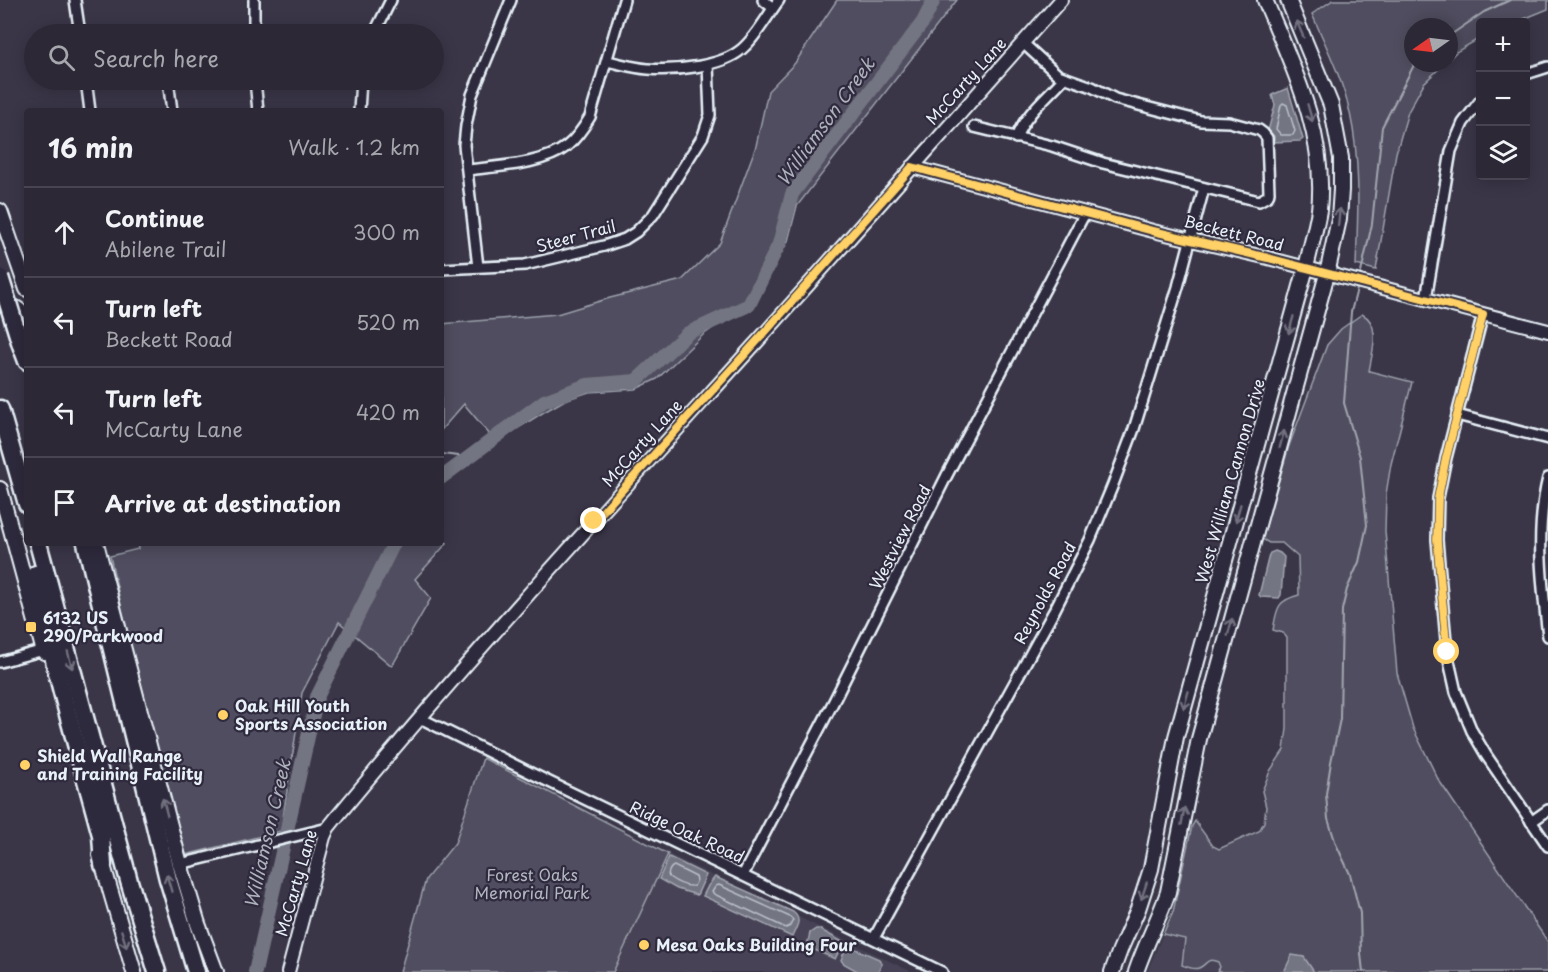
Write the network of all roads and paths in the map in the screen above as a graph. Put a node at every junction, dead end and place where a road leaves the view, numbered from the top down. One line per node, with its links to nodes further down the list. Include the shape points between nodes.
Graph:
1 (75, 0): 11 (street)
2 (254, 0): 12 (street)
3 (391, 0): 13 (street)
4 (511, 0): 32 (street, via 472,95 464,145)
5 (624, 0): 15 (street)
6 (762, 0): 10 (street)
7 (1061, 0): 14 (street, McCarty Lane)
8 (1265, 0): 39 (main road, West William Cannon Drive, one-way to 39, via 1314,128 1319,210)
9 (1288, 0): 42 (main road, one-way to 9, via 1339,219 1341,158 1331,105)
10 (776, 4): 16 (street, via 742,50)
11 (79, 24)
12 (254, 24)
13 (379, 24)
14 (1025, 41): 19 (street); 31 (street, McCarty Lane)
15 (607, 61): 16 (street, via 648,69); 32 (street, via 590,117 569,145 539,159)
16 (708, 65): 38 (street, Steer Trail, via 710,115 703,136 653,215 636,232 604,246 525,265)
17 (1548, 67): 18 (street)
18 (1530, 73)
19 (1064, 78): 30 (street, via 1022,124); 33 (street, via 1115,99 1202,121 1229,122 1266,135 1269,192 1265,198 1259,201)
20 (87, 90): 25 (street)
21 (169, 90): 26 (street)
22 (256, 90): 27 (street)
23 (360, 90): 28 (street)
24 (1476, 105): 44 (street, via 1451,151)
25 (90, 108)
26 (172, 108)
27 (258, 108)
28 (359, 108)
29 (974, 127): 30 (street)
30 (1016, 138): 33 (street)
31 (912, 167): 34 (street, Beckett Road); 63 (street, McCarty Lane)
32 (468, 170): 38 (street)
33 (1202, 187): 36 (street, Reynolds Road)
34 (1085, 213): 36 (street, Beckett Road); 70 (street, Westview Road)
35 (1, 215): 37 (main road); 41 (main road)
36 (1192, 240): 39 (street, Beckett Road); 71 (street, Reynolds Road, via 1134,429 1090,540)
37 (0, 242)
38 (478, 267): 40 (street, Steer Trail)
39 (1306, 268): 42 (street, Beckett Road); 78 (main road, West William Cannon Drive, one-way to 78, via 1176,737 1151,869)
40 (444, 269)
41 (24, 271): 43 (street)
42 (1327, 274): 44 (street, Beckett Road); 79 (main road, one-way to 42, via 1168,892 1199,739)
43 (0, 278): 49 (highway, bridge)
44 (1426, 299): 46 (street, Beckett Road)
45 (0, 304): 47 (main road, via 11,305)
46 (1483, 314): 48 (street, Beckett Road); 51 (street)
47 (24, 315)
48 (1548, 331)
49 (24, 353)
50 (0, 409): 55 (highway)
51 (1457, 415): 52 (street); 65 (street, via 1440,484 1436,526 1449,665 1472,731)
52 (1548, 439)
53 (1548, 478): 60 (street, via 1540,530)
54 (0, 490): 61 (main road)
55 (24, 493)
56 (35, 546): 69 (highway, via 42,607 101,835)
57 (36, 546): 73 (highway, one-way to 73)
58 (87, 546): 74 (highway, one-way to 58, via 165,868)
59 (97, 546): 68 (main road, one-way to 59)
60 (1548, 636)
61 (44, 650): 62 (street); 69 (main road)
62 (0, 662)
63 (420, 718): 66 (street, McCarty Lane); 70 (street, Ridge Oak Road)
64 (1548, 810): 65 (street)
65 (1531, 822): 67 (street)
66 (328, 828): 68 (street); 76 (street, McCarty Lane)
67 (1548, 846)
68 (180, 864): 75 (main road)
69 (103, 865): 72 (main road, one-way to 72)
70 (743, 875): 71 (street, Ridge Oak Road)
71 (874, 938): 77 (street, Ridge Oak Road)
72 (134, 972)
73 (157, 972)
74 (196, 972)
75 (216, 972)
76 (288, 972)
77 (942, 972)
78 (1112, 972)
79 (1136, 972)

